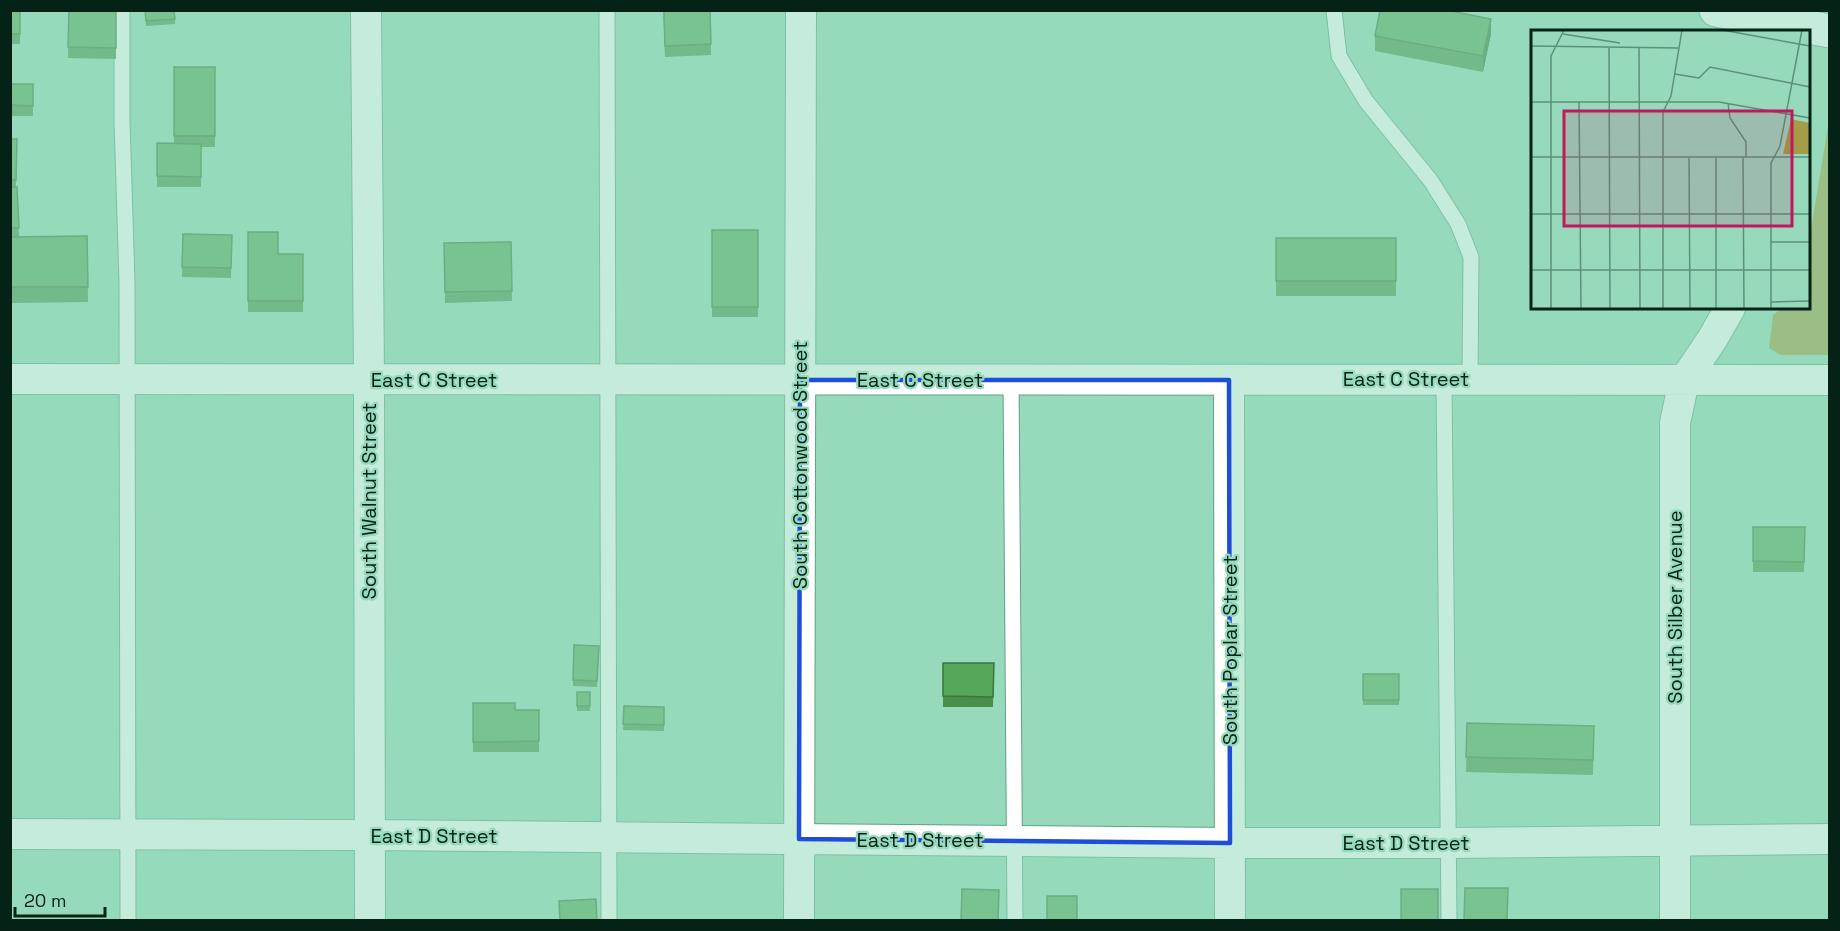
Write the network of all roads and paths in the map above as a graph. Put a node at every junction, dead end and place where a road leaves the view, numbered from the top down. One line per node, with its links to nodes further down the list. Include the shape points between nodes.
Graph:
1 (122, 10): 10 (lane)
2 (366, 10): 12 (street, South Walnut Street)
3 (607, 10): 13 (lane)
4 (801, 10): 14 (street, South Cottonwood Street)
5 (1334, 10): 11 (lane, via 1339,56 1366,101 1436,190 1458,224 1471,257)
6 (1716, 10): 7 (street)
7 (1807, 25)
8 (1729, 309): 18 (street, South Silber Avenue)
9 (10, 379): 10 (street, East C Street)
10 (127, 379): 12 (street, East C Street); 20 (lane)
11 (1457, 379): 16 (street, East C Street); 18 (street, East C Street); 28 (lane)
12 (369, 380): 13 (street, East C Street); 21 (street, South Walnut Street)
13 (608, 380): 14 (street, East C Street); 22 (lane)
14 (800, 380): 15 (street, East C Street); 24 (street, South Cottonwood Street)
15 (1011, 380): 16 (street, East C Street); 26 (lane)
16 (1229, 380): 27 (street, South Poplar Street)
17 (1830, 380): 18 (street, East C Street)
18 (1684, 381): 25 (street, South Silber Avenue, via 1675,423)
19 (10, 834): 20 (street, East D Street)
20 (127, 834): 21 (street, East D Street); 29 (lane)
21 (369, 835): 22 (street, East D Street); 30 (street, South Walnut Street)
22 (609, 837): 24 (street, East D Street); 31 (lane)
23 (1830, 838): 25 (street, East D Street)
24 (799, 839): 26 (street, East D Street); 32 (street, South Cottonwood Street)
25 (1675, 840): 28 (street, East D Street); 36 (street, South Silber Avenue)
26 (1014, 841): 27 (street, East D Street); 33 (lane)
27 (1230, 843): 28 (street, East D Street); 34 (street, South Poplar Street)
28 (1448, 843): 35 (lane)
29 (128, 921)
30 (370, 921)
31 (609, 921)
32 (799, 921)
33 (1015, 921)
34 (1230, 921)
35 (1449, 921)
36 (1675, 921)

